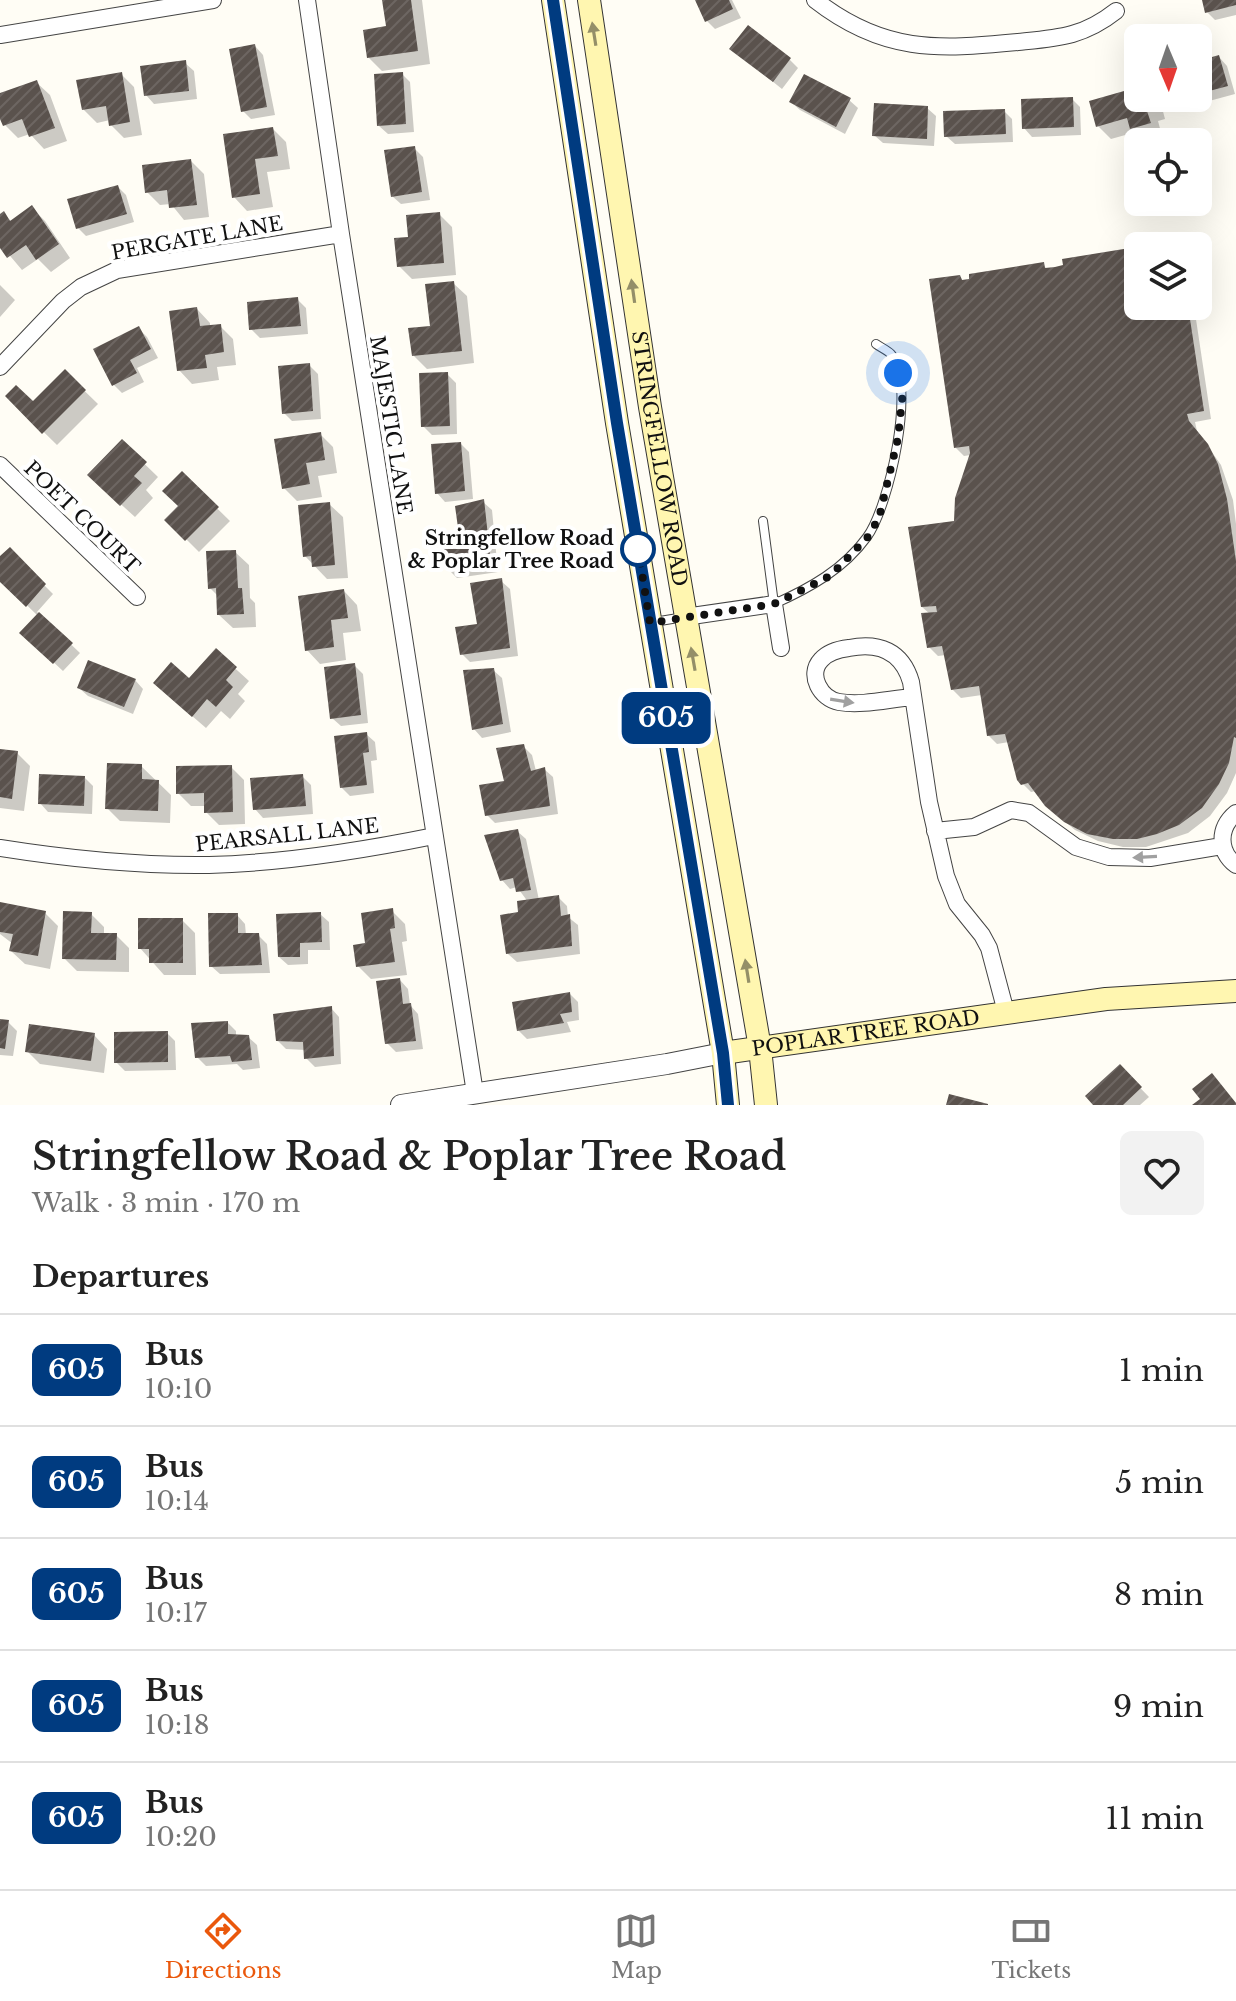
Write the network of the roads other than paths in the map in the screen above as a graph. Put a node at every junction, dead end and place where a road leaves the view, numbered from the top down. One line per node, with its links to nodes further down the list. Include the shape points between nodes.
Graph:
1 (213, 0): 7 (street)
2 (307, 0): 8 (street, MAJESTIC LANE)
3 (553, 0): 16 (main road, STRINGFELLOW ROAD)
4 (589, 0): 15 (main road, STRINGFELLOW ROAD, one-way to 4)
5 (815, 0): 6 (street, via 873,34 942,48 1071,36)
6 (1116, 11)
7 (0, 35)
8 (341, 234): 10 (street, PERGATE LANE, via 117,270 63,301); 21 (street, MAJESTIC LANE)
9 (876, 344): 14 (lane, via 892,355 903,391 879,518 830,576)
10 (0, 367)
11 (0, 465): 13 (street, POET COURT)
12 (763, 521): 14 (lane)
13 (137, 597)
14 (774, 604): 15 (street); 17 (street)
15 (685, 617): 16 (lane); 27 (main road, STRINGFELLOW ROAD, one-way to 15)
16 (650, 623): 28 (main road, STRINGFELLOW ROAD)
17 (781, 648)
18 (913, 697): 18 (street, one-way to 18, via 900,659 880,646 832,652 817,668 820,691 837,702); 20 (street)
19 (1236, 813): 22 (street, via 1225,826)
20 (935, 831): 22 (street, one-way to 20, via 1150,858 1109,857 1076,847 1029,813 1011,810 974,827); 26 (street, via 957,904 989,948)
21 (434, 836): 23 (street, PEARSALL LANE, via 306,857 209,865 107,862); 29 (street, MAJESTIC LANE)
22 (1222, 846): 24 (street)
23 (0, 848)
24 (1236, 865)
25 (1236, 991): 26 (main road, POPLAR TREE ROAD)
26 (1006, 1012): 27 (main road, POPLAR TREE ROAD)
27 (760, 1048): 28 (main road, POPLAR TREE ROAD); 32 (main road, STRINGFELLOW ROAD)
28 (723, 1053): 29 (street, POPLAR TREE ROAD); 31 (main road, STRINGFELLOW ROAD)
29 (475, 1093): 30 (street, POPLAR TREE ROAD)
30 (401, 1105)
31 (728, 1105)
32 (766, 1105)

